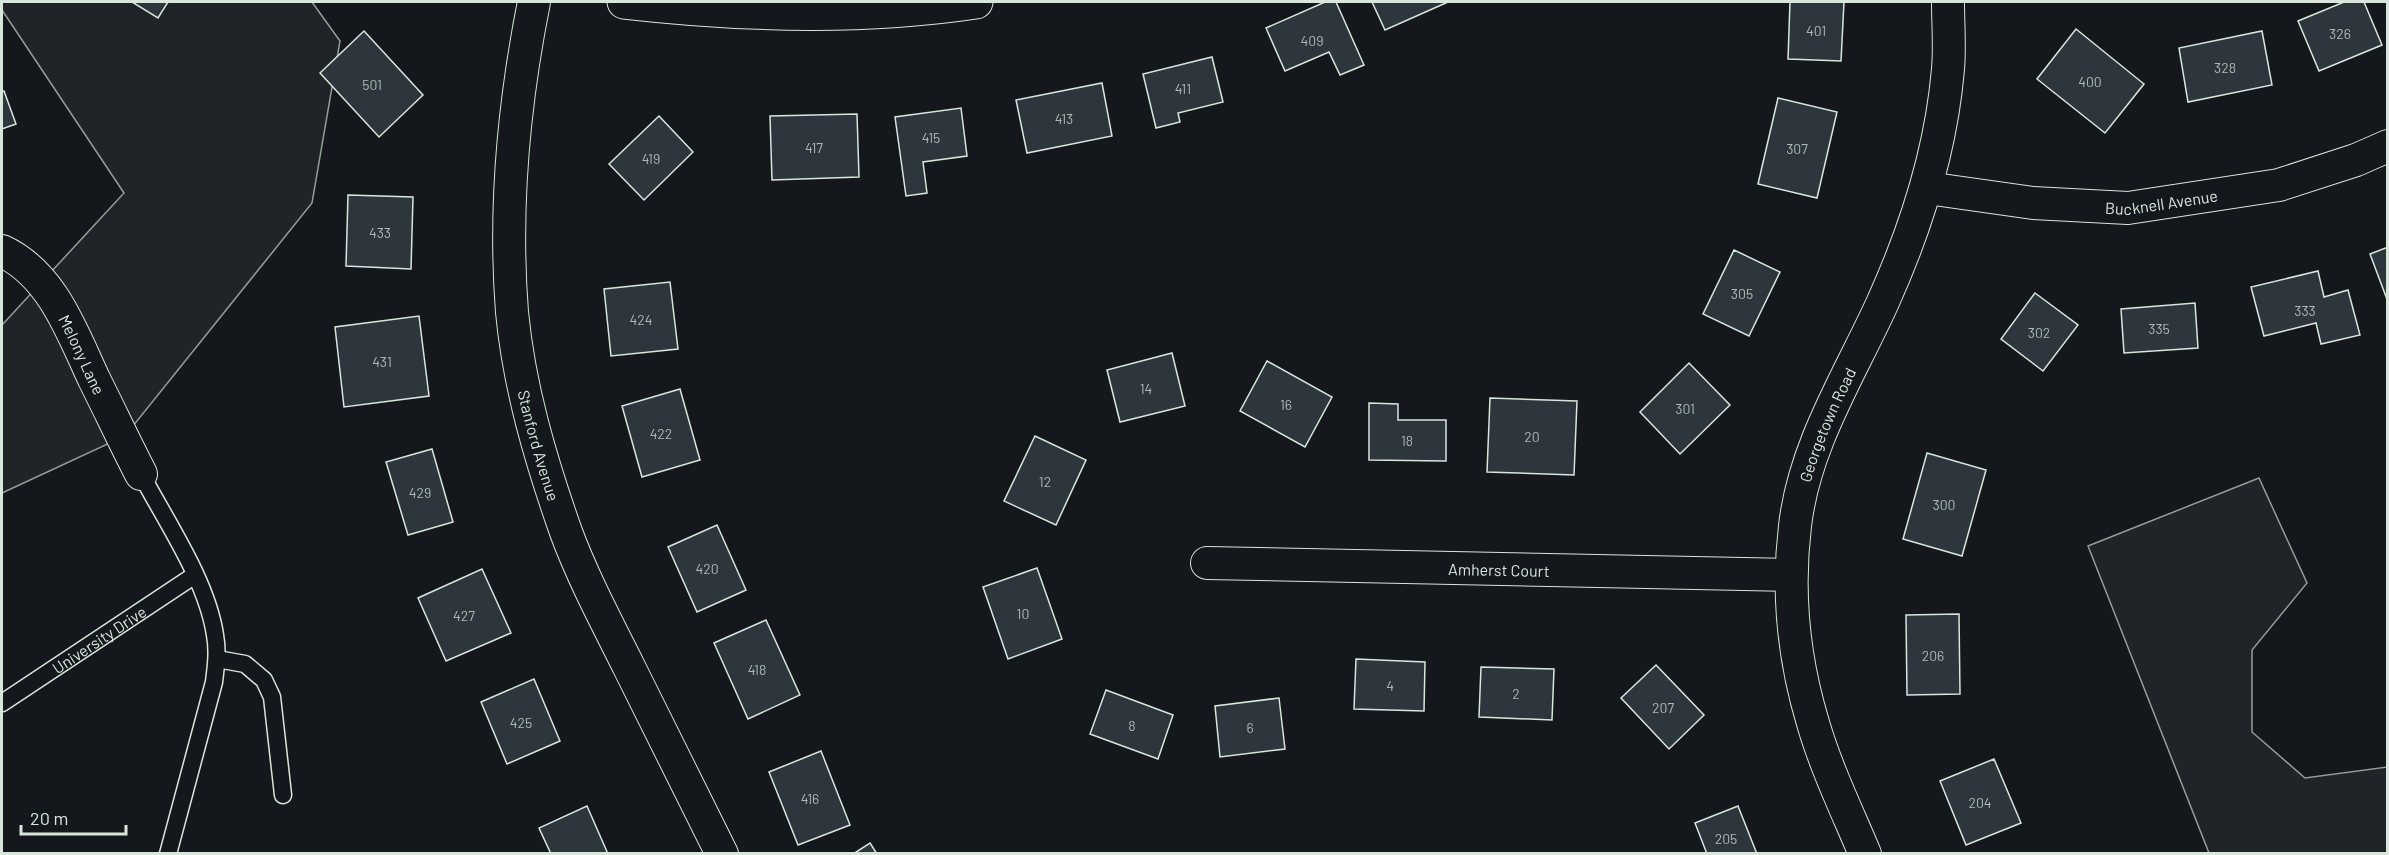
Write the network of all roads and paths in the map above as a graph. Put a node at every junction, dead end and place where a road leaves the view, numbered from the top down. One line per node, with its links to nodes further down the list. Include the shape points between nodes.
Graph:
1 (534, 2): 17 (street, Stanford Avenue, via 514,130 509,262 512,314 527,401 549,479 586,580)
2 (624, 2): 5 (street)
3 (976, 2): 5 (street, via 943,7)
4 (1948, 2): 7 (street, Georgetown Road, via 1948,68 1940,133)
5 (794, 7)
6 (2388, 146): 7 (street, Bucknell Avenue, via 2279,184 2128,208 2044,204)
7 (1927, 189): 12 (street, Georgetown Road, via 1887,293 1816,441 1795,525)
8 (2, 251): 9 (street, Melony Lane, via 38,278 60,307)
9 (141, 474): 11 (lane)
10 (1207, 563): 12 (street, Amherst Court)
11 (195, 575): 13 (lane, via 209,611); 14 (lane, University Drive)
12 (1791, 575): 18 (street, Georgetown Road, via 1794,629 1813,722)
13 (217, 659): 15 (lane, via 245,664 264,680 272,697); 16 (lane)
14 (2, 703)
15 (283, 795)
16 (168, 854)
17 (722, 854)
18 (1865, 854)

